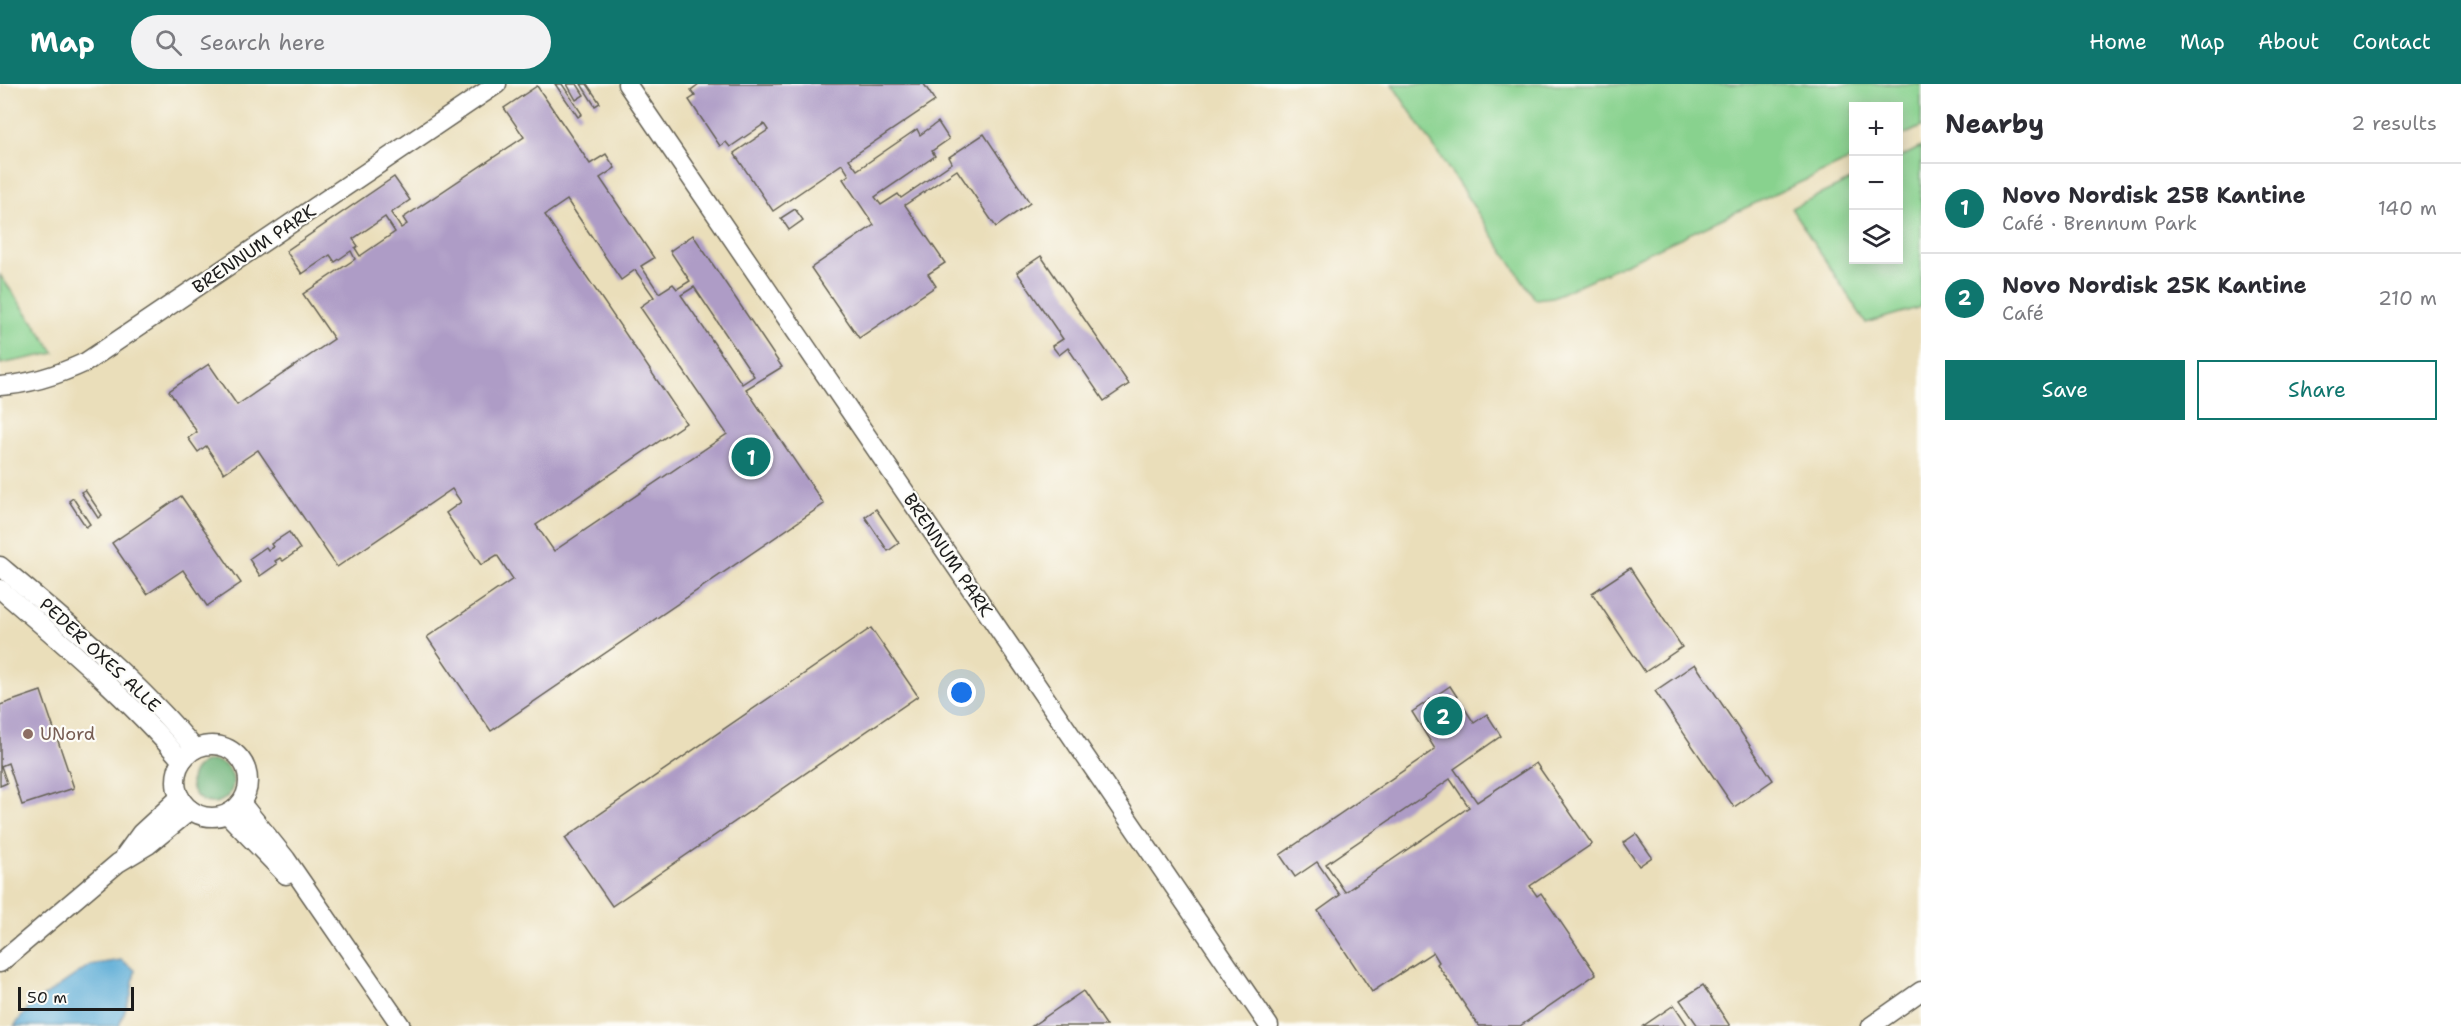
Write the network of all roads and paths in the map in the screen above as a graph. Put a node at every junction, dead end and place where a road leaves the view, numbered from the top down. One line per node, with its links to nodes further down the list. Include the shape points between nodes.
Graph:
1 (497, 84): 3 (street, BRENNUM PARK, via 86,362 55,376)
2 (627, 84): 12 (street, BRENNUM PARK)
3 (0, 386)
4 (0, 566): 6 (street, PEDER OXES ALLE, via 89,641 172,722)
5 (0, 589): 6 (street, PEDER OXES ALLE, via 159,735)
6 (188, 755): 7 (street, via 177,779); 8 (street, via 205,745 227,747 236,753 249,783)
7 (185, 804): 8 (street, via 202,816 214,817); 9 (street, via 148,845 118,863)
8 (234, 809): 11 (street, via 276,866 310,897)
9 (0, 963)
10 (1921, 991): 13 (street)
11 (401, 1026)
12 (1269, 1026)
13 (1871, 1026)

